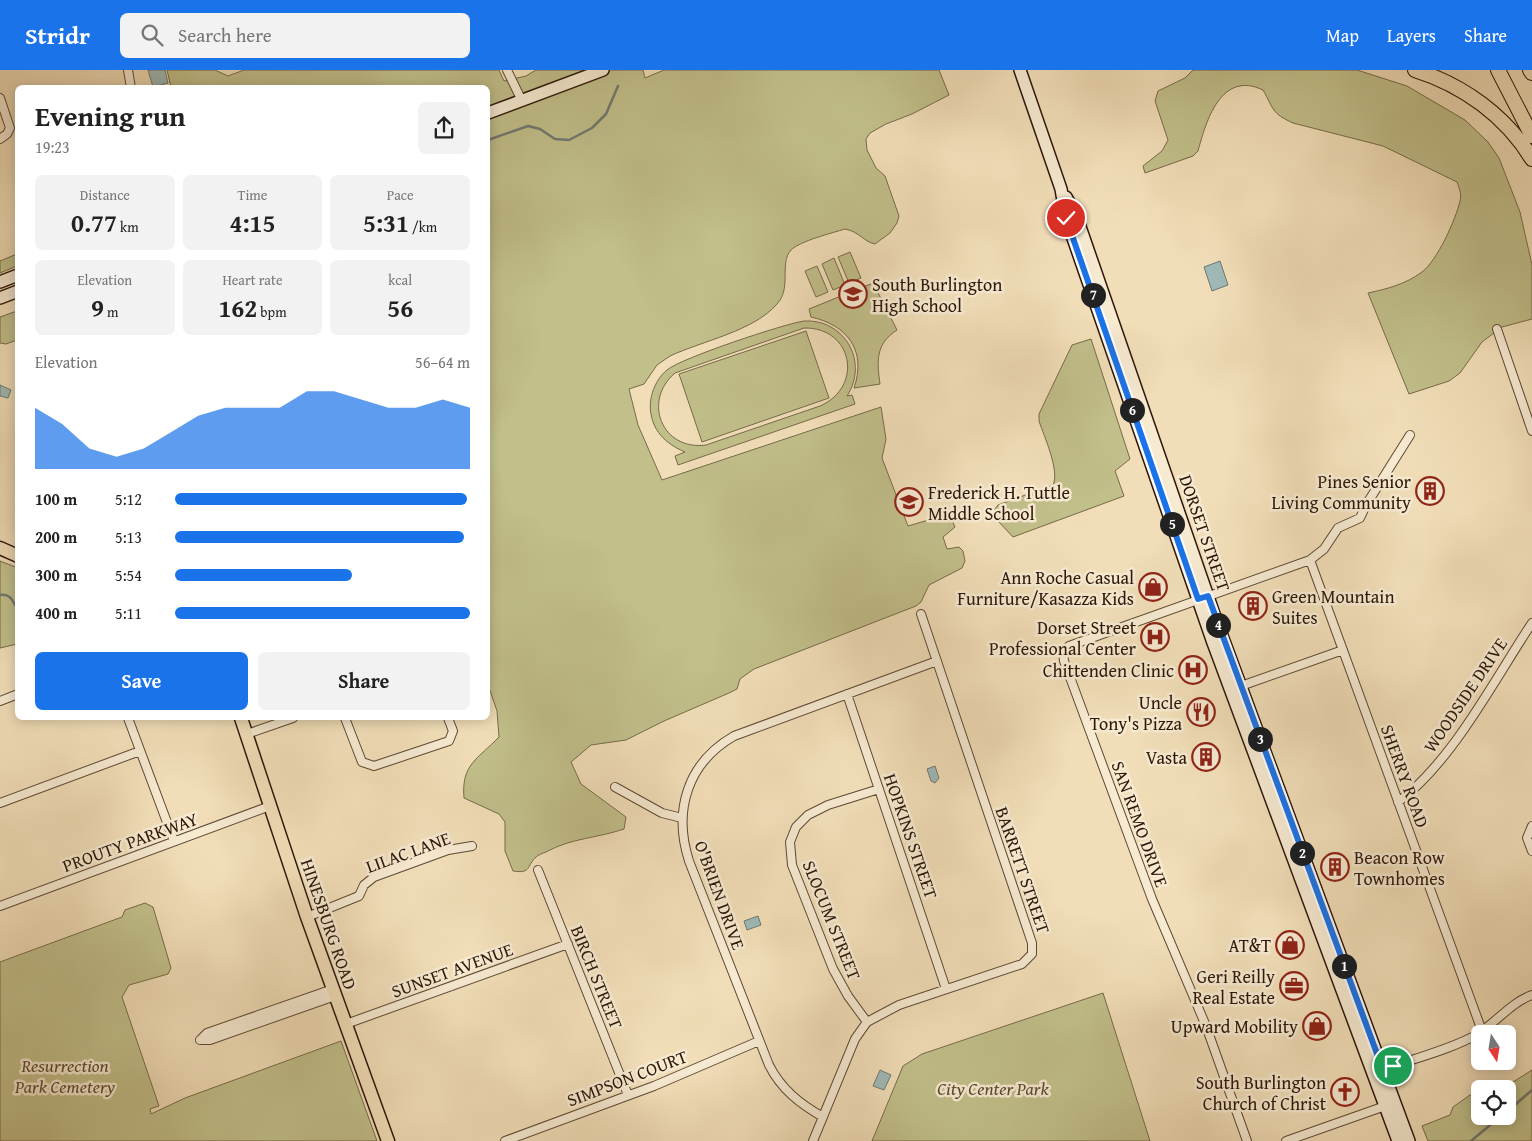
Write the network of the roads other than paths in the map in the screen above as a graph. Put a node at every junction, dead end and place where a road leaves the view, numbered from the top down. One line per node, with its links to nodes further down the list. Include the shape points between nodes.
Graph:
1 (128, 70): 7 (street)
2 (507, 70): 9 (street)
3 (603, 70): 9 (main road)
4 (1020, 70): 24 (main road, DORSET STREET, via 1061,189 1066,218)
5 (1415, 70): 13 (highway, via 1454,86 1484,105 1510,129)
6 (1498, 70): 11 (highway)
7 (130, 85)
8 (0, 98): 12 (street, via 10,128)
9 (522, 101): 10 (main road)
10 (490, 112)
11 (1532, 136)
12 (0, 139)
13 (1532, 159)
14 (15, 277): 15 (main road)
15 (0, 282)
16 (15, 292): 17 (main road)
17 (0, 298)
18 (1497, 329): 19 (street)
19 (1532, 431)
20 (1410, 435): 23 (street, via 1360,518 1338,528 1324,549)
21 (0, 548): 22 (main road)
22 (15, 555)
23 (1310, 560): 24 (street, SAN REMO DRIVE); 27 (street, SHERRY ROAD)
24 (1203, 598): 29 (main road, DORSET STREET); 63 (main road, DORSET STREET); 70 (street, SAN REMO DRIVE, via 1069,646 1063,657 1146,882 1206,1026)
25 (921, 614): 28 (street, BARRETT STREET)
26 (1532, 623): 42 (street, WOODSIDE DRIVE, via 1450,748 1426,779)
27 (1343, 650): 29 (street); 42 (street, SHERRY ROAD)
28 (937, 661): 30 (street, O'BRIEN DRIVE); 54 (street, BARRETT STREET, via 1033,949 1030,959 1022,964)
29 (1241, 686): 63 (main road, DORSET STREET)
30 (847, 694): 41 (street, HOPKINS STREET); 45 (street, O'BRIEN DRIVE, via 743,732 720,745 694,775 686,793)
31 (15, 695): 32 (street)
32 (0, 701)
33 (129, 720): 39 (street)
34 (243, 720): 38 (main road, HINESBURG ROAD)
35 (287, 720): 38 (street)
36 (346, 720): 37 (street, via 362,762 374,766 449,741 453,731)
37 (449, 720)
38 (247, 734): 44 (main road, HINESBURG ROAD)
39 (140, 751): 43 (street); 47 (street)
40 (615, 787): 45 (street, via 662,813)
41 (879, 789): 54 (street, HOPKINS STREET); 57 (street, SLOCUM STREET, via 828,805 808,815 796,827 790,842 792,865 837,978)
42 (1398, 802): 59 (street, SHERRY ROAD)
43 (0, 803)
44 (270, 806): 47 (street, PROUTY PARKWAY); 52 (main road, HINESBURG ROAD)
45 (682, 818): 62 (street, O'BRIEN DRIVE, via 689,861)
46 (1532, 826): 49 (street, via 1527,838)
47 (174, 841): 51 (street, PROUTY PARKWAY)
48 (472, 846): 52 (street, LILAC LANE, via 448,850 374,877 364,885 359,896)
49 (1532, 851)
50 (538, 870): 53 (street, BIRCH STREET)
51 (0, 906)
52 (307, 916): 55 (main road, HINESBURG ROAD)
53 (568, 944): 58 (street, SUNSET AVENUE); 64 (street, BIRCH STREET)
54 (946, 989): 57 (street, BARRETT STREET, via 899,1005)
55 (334, 992): 55 (street, via 207,1033 200,1040 210,1040); 58 (main road, HINESBURG ROAD)
56 (1532, 995): 60 (street, via 1517,1002)
57 (867, 1022): 66 (street, BARRETT STREET, via 855,1039)
58 (346, 1024): 67 (main road, HINESBURG ROAD)
59 (1480, 1025)
60 (1489, 1025)
61 (1471, 1037): 63 (street)
62 (759, 1041): 64 (street, SIMPSON COURT); 66 (street, O'BRIEN DRIVE, via 782,1085 801,1103)
63 (1378, 1072): 65 (main road, DORSET STREET)
64 (628, 1095): 68 (street, SIMPSON COURT)
65 (1390, 1105): 71 (street); 72 (main road, DORSET STREET); 73 (main road, DORSET STREET)
66 (824, 1117): 69 (street, BARRETT STREET)
67 (388, 1141)
68 (505, 1141)
69 (814, 1141)
70 (1247, 1141)
71 (1286, 1141)
72 (1398, 1141)
73 (1410, 1141)

